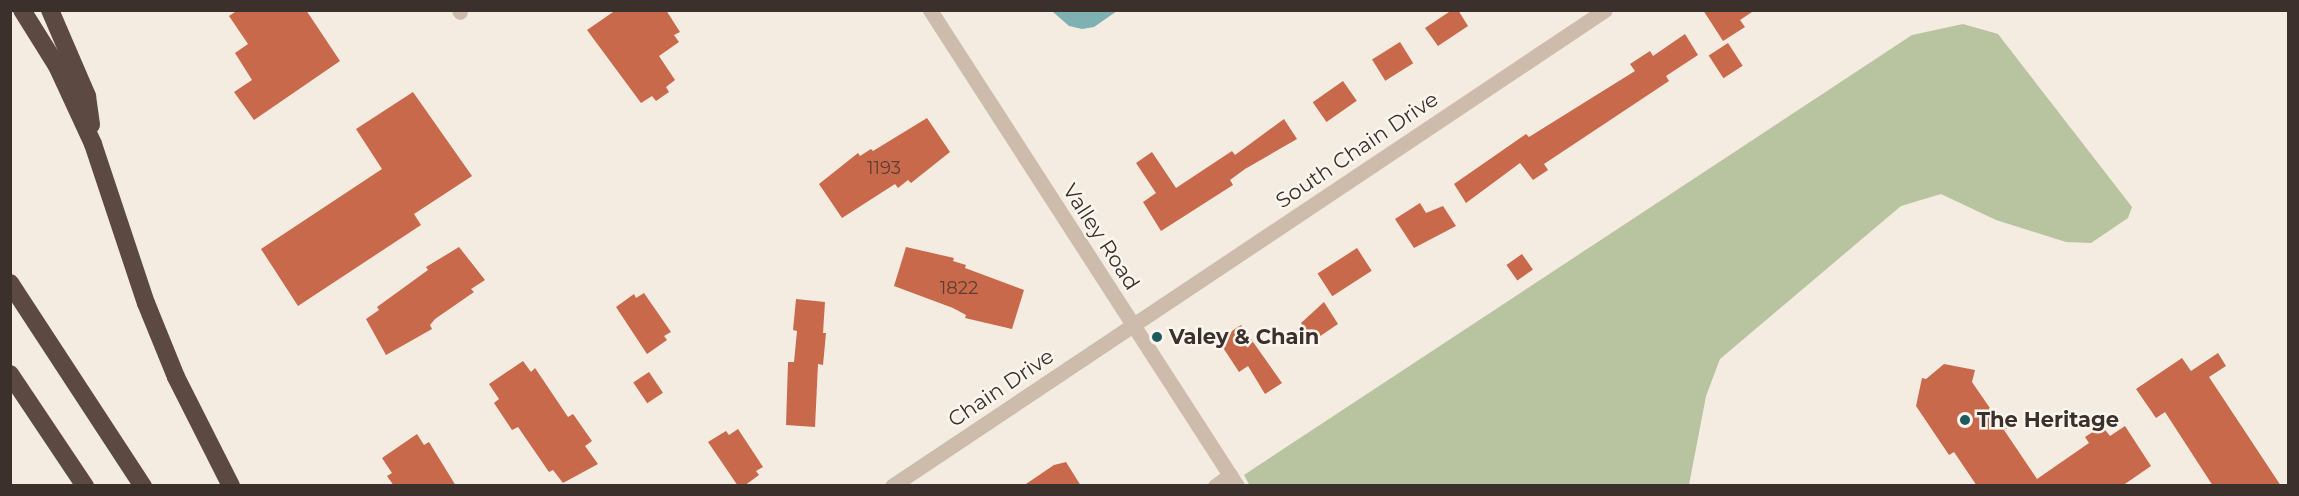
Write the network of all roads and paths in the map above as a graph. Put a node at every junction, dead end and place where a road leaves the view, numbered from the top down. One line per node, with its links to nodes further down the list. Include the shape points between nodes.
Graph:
1 (22, 10): 5 (highway, via 57,66)
2 (50, 10): 5 (highway, via 87,96)
3 (930, 10): 7 (street, Valley Road)
4 (1605, 10): 7 (street, South Chain Drive)
5 (93, 144): 12 (highway, via 176,376)
6 (10, 283): 11 (highway)
7 (1132, 325): 9 (street, Valley Road); 13 (street, Chain Drive)
8 (10, 374): 10 (highway)
9 (1234, 480): 14 (street)
10 (85, 486)
11 (143, 486)
12 (231, 486)
13 (892, 486)
14 (1215, 486)

